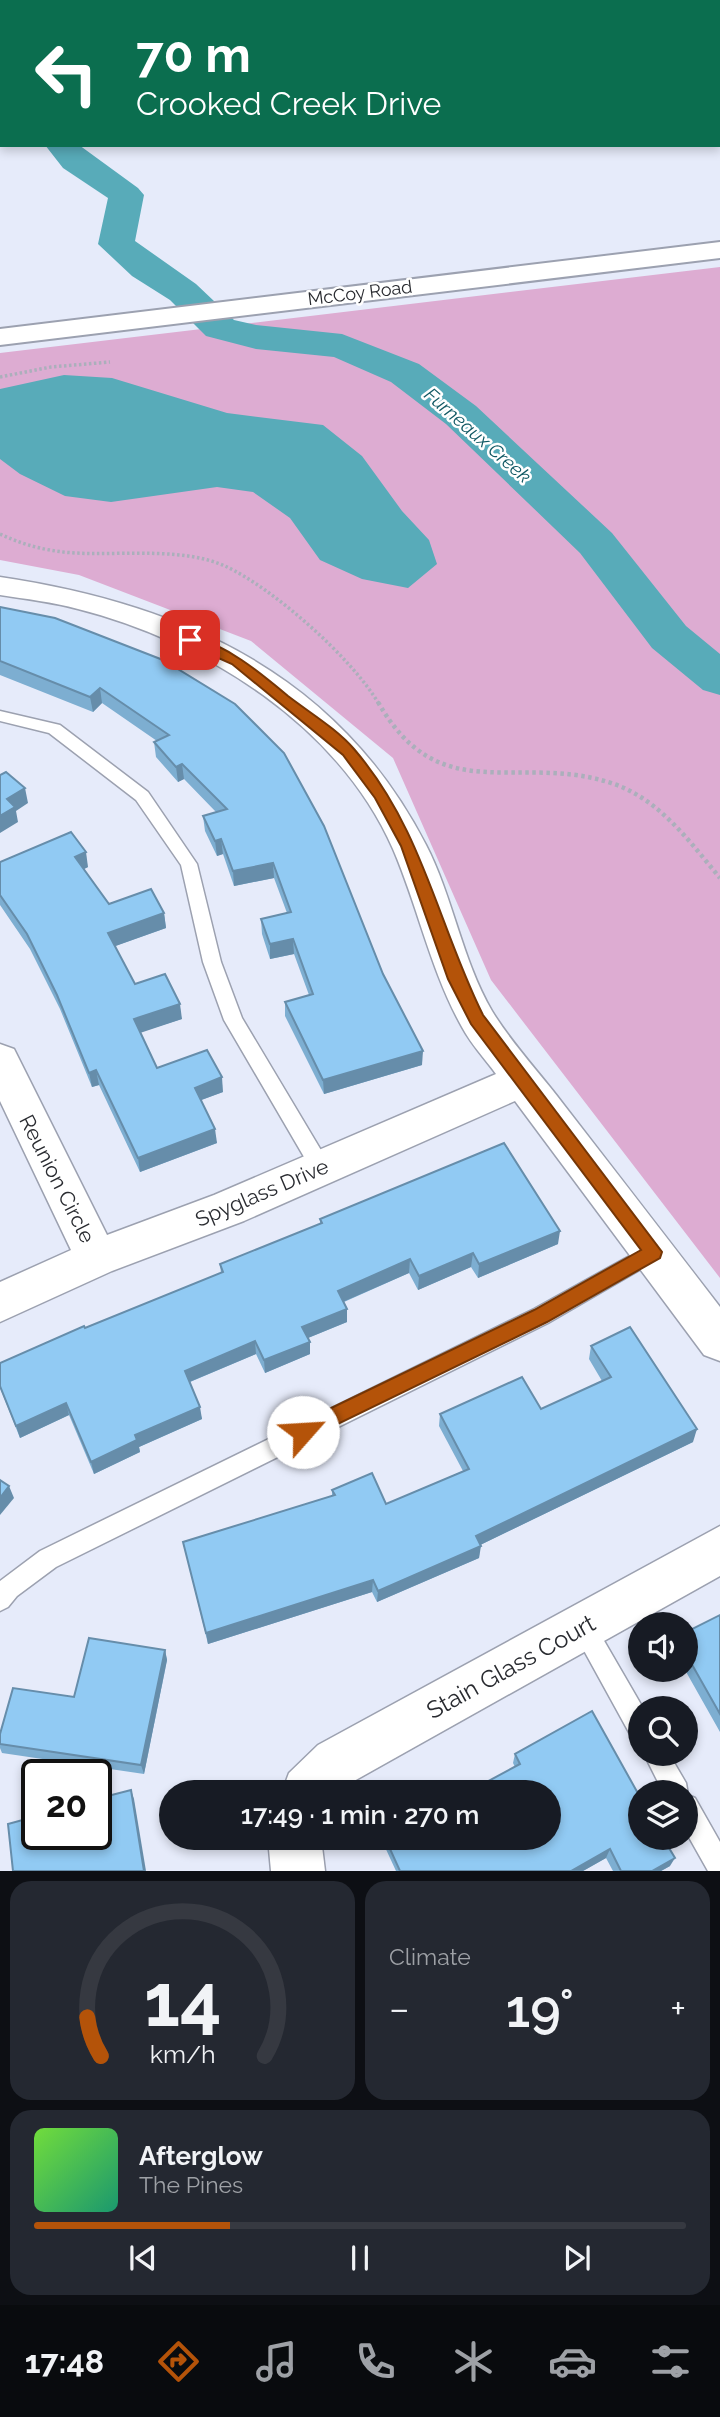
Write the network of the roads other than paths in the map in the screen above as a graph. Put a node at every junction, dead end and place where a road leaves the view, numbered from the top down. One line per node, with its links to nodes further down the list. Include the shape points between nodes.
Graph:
1 (720, 250): 2 (street, McCoy Road)
2 (0, 337)
3 (0, 586): 6 (street, via 92,602 142,618 237,661 348,751 381,795 409,846 457,979 477,1020)
4 (0, 716): 7 (lane, via 54,729 142,796 188,864 212,962 233,1020)
5 (0, 1060): 9 (street, Reunion Circle)
6 (523, 1080): 7 (street, Spyglass Drive); 8 (street)
7 (321, 1168): 9 (street, Spyglass Drive)
8 (653, 1252): 11 (street); 13 (lane, via 541,1316 48,1559)
9 (97, 1258): 10 (street, Spyglass Drive)
10 (0, 1303)
11 (720, 1341)
12 (720, 1550): 14 (street, Stain Glass Court)
13 (0, 1599)
14 (584, 1628): 15 (lane); 16 (street, Stain Glass Court, via 336,1763)
15 (628, 1706)
16 (320, 1780)
17 (698, 1828): 19 (lane)
18 (296, 1850): 20 (street)
19 (720, 1867)
20 (298, 1871)

